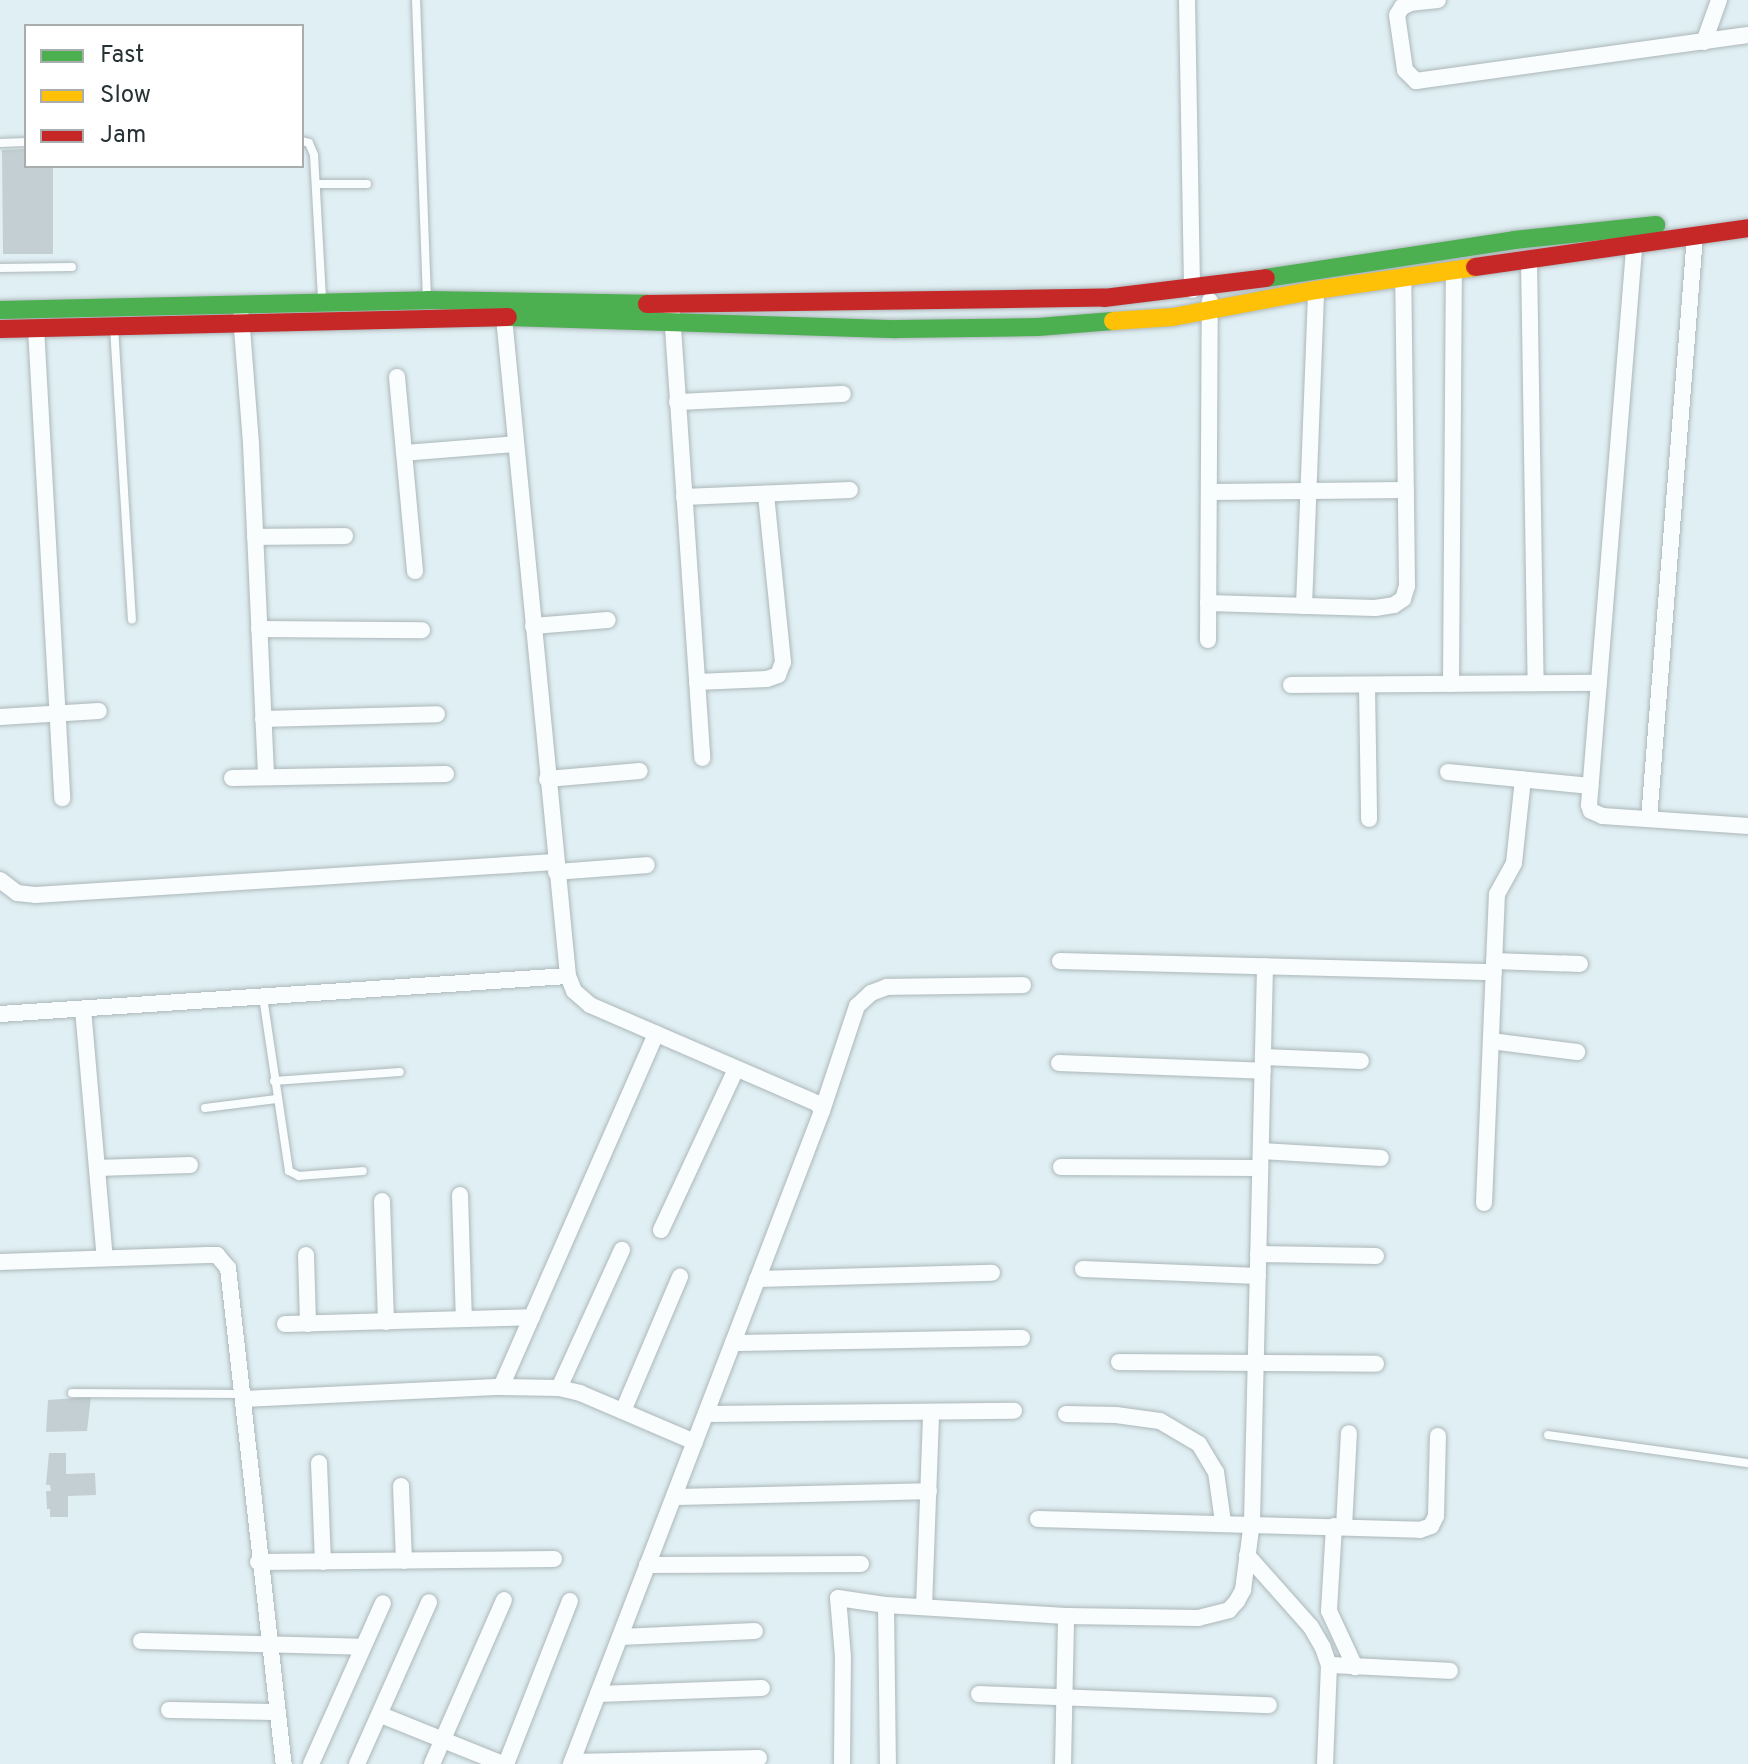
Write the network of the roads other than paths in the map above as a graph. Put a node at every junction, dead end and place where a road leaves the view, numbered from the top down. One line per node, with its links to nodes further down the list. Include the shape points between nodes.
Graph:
1 (416, 0): 23 (lane)
2 (1187, 0): 21 (street)
3 (1438, 0): 6 (street, via 1411,3 1397,15 1405,70 1416,81)
4 (1719, 0): 6 (street)
5 (1748, 35): 6 (street)
6 (1704, 42)
7 (24, 142): 9 (lane)
8 (304, 142): 10 (lane, via 314,155)
9 (0, 143)
10 (316, 184): 11 (lane); 24 (lane)
11 (367, 184)
12 (1748, 213): 14 (main road)
13 (1748, 228): 15 (main road)
14 (1635, 236): 15 (main road); 16 (main road); 21 (main road, via 1514,240); 58 (street)
15 (1695, 236): 78 (street)
16 (1529, 259): 19 (main road); 57 (street)
17 (72, 267): 18 (lane)
18 (0, 268)
19 (1454, 270): 20 (main road); 59 (street)
20 (1403, 277): 22 (main road); 40 (street)
21 (1200, 289): 27 (street); 28 (main road, via 1033,301)
22 (1316, 290): 27 (main road); 41 (street)
23 (427, 300): 24 (main road); 25 (main road)
24 (322, 305): 29 (main road)
25 (503, 309): 28 (main road); 29 (main road); 37 (street)
26 (0, 310): 30 (main road)
27 (1210, 310): 28 (main road, via 1038,327 897,329); 42 (street)
28 (672, 312): 36 (street)
29 (241, 315): 30 (main road); 46 (street)
30 (143, 317): 31 (main road)
31 (114, 326): 32 (main road); 50 (lane)
32 (36, 328): 33 (main road); 63 (street)
33 (0, 329)
34 (397, 377): 38 (street)
35 (843, 394): 36 (street)
36 (677, 402): 44 (street)
37 (516, 444): 38 (street); 52 (street)
38 (404, 453): 47 (street)
39 (850, 490): 43 (street)
40 (1406, 490): 41 (street); 49 (street, via 1403,599 1375,608)
41 (1308, 491): 42 (street); 49 (street)
42 (1210, 492): 48 (street)
43 (766, 494): 44 (street); 56 (street, via 783,662 778,675 767,679)
44 (684, 497): 56 (street)
45 (345, 536): 46 (street)
46 (255, 537): 53 (street)
47 (415, 571)
48 (1208, 603): 49 (street); 55 (street)
49 (1304, 606)
50 (132, 619)
51 (608, 620): 52 (street)
52 (533, 626): 73 (street)
53 (259, 629): 54 (street); 66 (street)
54 (422, 630)
55 (1208, 640)
56 (697, 682): 67 (street)
57 (1536, 683): 58 (street); 59 (street)
58 (1599, 683): 75 (street)
59 (1451, 684): 61 (street)
60 (1291, 685): 61 (street)
61 (1367, 685): 77 (street)
62 (99, 711): 63 (street)
63 (55, 713): 65 (street); 76 (street)
64 (437, 714): 66 (street)
65 (0, 717)
66 (263, 719): 71 (street)
67 (702, 758)
68 (640, 771): 73 (street)
69 (1448, 772): 74 (street)
70 (446, 774): 71 (street)
71 (266, 777): 72 (street)
72 (232, 778)
73 (547, 779): 81 (street)
74 (1523, 779): 75 (street); 86 (street, via 1514,863 1497,894)
75 (1590, 786): 78 (street, via 1589,805 1596,815)
76 (62, 798)
77 (1369, 819)
78 (1649, 819): 79 (street)
79 (1748, 826)
80 (647, 865): 81 (street)
81 (555, 867): 82 (street, via 35,895 17,893); 87 (street)
82 (0, 880)
83 (1060, 961): 85 (street)
84 (1580, 964): 86 (street)
85 (1265, 966): 86 (street); 97 (street)
86 (1494, 967): 93 (street)
87 (568, 976): 89 (street); 92 (street, via 574,991 590,1005)
88 (1023, 985): 103 (street, via 887,987 871,993 857,1006)
89 (263, 997): 90 (street); 100 (lane)
90 (83, 1009): 91 (street); 108 (street)
91 (0, 1014)
92 (656, 1034): 98 (street); 126 (street)
93 (1491, 1041): 94 (street); 113 (street)
94 (1577, 1052)
95 (1361, 1061): 97 (street)
96 (1059, 1063): 97 (street)
97 (1263, 1064): 104 (street)
98 (736, 1069): 103 (street, via 817,1103); 114 (street)
99 (400, 1072): 100 (lane)
100 (274, 1081): 101 (lane)
101 (276, 1099): 102 (lane); 110 (lane, via 289,1171 299,1176)
102 (205, 1108)
103 (822, 1111): 125 (street)
104 (1261, 1151): 105 (street); 109 (street)
105 (1381, 1158)
106 (190, 1165): 108 (street)
107 (1061, 1167): 109 (street)
108 (97, 1168): 119 (street)
109 (1260, 1168): 116 (street)
110 (363, 1171)
111 (460, 1195): 127 (street)
112 (382, 1201): 128 (street)
113 (1484, 1203)
114 (661, 1230)
115 (622, 1250): 137 (street)
116 (1258, 1254): 118 (street); 123 (street)
117 (306, 1255): 130 (street)
118 (1376, 1256)
119 (105, 1258): 120 (street); 139 (street, via 208,1255 224,1260 231,1279)
120 (0, 1262)
121 (1083, 1269): 123 (street)
122 (992, 1273): 125 (street)
123 (1258, 1276): 133 (street)
124 (680, 1277): 140 (street)
125 (757, 1279): 132 (street)
126 (532, 1317): 127 (street); 136 (street)
127 (464, 1319): 128 (street)
128 (386, 1322): 130 (street)
129 (285, 1324): 130 (street)
130 (308, 1324)
131 (1022, 1338): 132 (street)
132 (733, 1343): 143 (street)
133 (1256, 1361): 134 (street); 135 (street); 156 (street)
134 (1119, 1362)
135 (1376, 1364)
136 (501, 1387): 137 (street); 139 (street)
137 (559, 1388): 140 (street)
138 (72, 1393): 139 (lane)
139 (243, 1396): 161 (street)
140 (623, 1411): 148 (street)
141 (1014, 1411): 142 (street)
142 (931, 1412): 143 (street); 152 (street)
143 (706, 1414): 148 (street)
144 (1066, 1414): 155 (street, via 1160,1421 1199,1444 1216,1472)
145 (1349, 1433): 157 (street)
146 (1548, 1435): 150 (lane)
147 (1438, 1436): 157 (street, via 1436,1516 1431,1526)
148 (695, 1442): 153 (street)
149 (319, 1463): 162 (street)
150 (1748, 1463)
151 (401, 1486): 160 (street)
152 (929, 1491): 153 (street); 170 (street)
153 (674, 1497): 164 (street)
154 (1038, 1519): 155 (street)
155 (1223, 1522): 156 (street)
156 (1252, 1522): 157 (street); 158 (street)
157 (1339, 1526): 178 (street, via 1329,1611)
158 (1247, 1555): 171 (street, via 1243,1590 1229,1610 1217,1616); 177 (street, via 1311,1627)
159 (554, 1559): 160 (street)
160 (404, 1561): 162 (street)
161 (258, 1562): 162 (street); 175 (street)
162 (323, 1562)
163 (861, 1564): 164 (street)
164 (647, 1565): 173 (street)
165 (504, 1600): 188 (street)
166 (570, 1601): 195 (street)
167 (429, 1602): 187 (street)
168 (383, 1603): 176 (street)
169 (886, 1605): 170 (street); 196 (street, via 838,1598); 197 (street)
170 (924, 1607): 171 (street)
171 (1066, 1616): 183 (street)
172 (755, 1631): 173 (street)
173 (620, 1637): 181 (street)
174 (141, 1641): 175 (street)
175 (269, 1645): 176 (street); 186 (street)
176 (363, 1647): 192 (street)
177 (1329, 1665): 178 (street); 199 (street)
178 (1355, 1667): 179 (street)
179 (1450, 1671)
180 (762, 1688): 181 (street)
181 (598, 1694): 190 (street)
182 (979, 1694): 183 (street)
183 (1064, 1697): 184 (street); 198 (street)
184 (1269, 1705)
185 (169, 1710): 186 (street)
186 (277, 1712): 191 (street)
187 (381, 1715): 188 (street); 193 (street)
188 (442, 1740): 194 (street); 195 (street)
189 (759, 1758): 190 (street)
190 (572, 1763)
191 (284, 1764)
192 (311, 1764)
193 (357, 1764)
194 (432, 1764)
195 (505, 1764)
196 (842, 1764)
197 (888, 1764)
198 (1063, 1764)
199 (1325, 1764)

